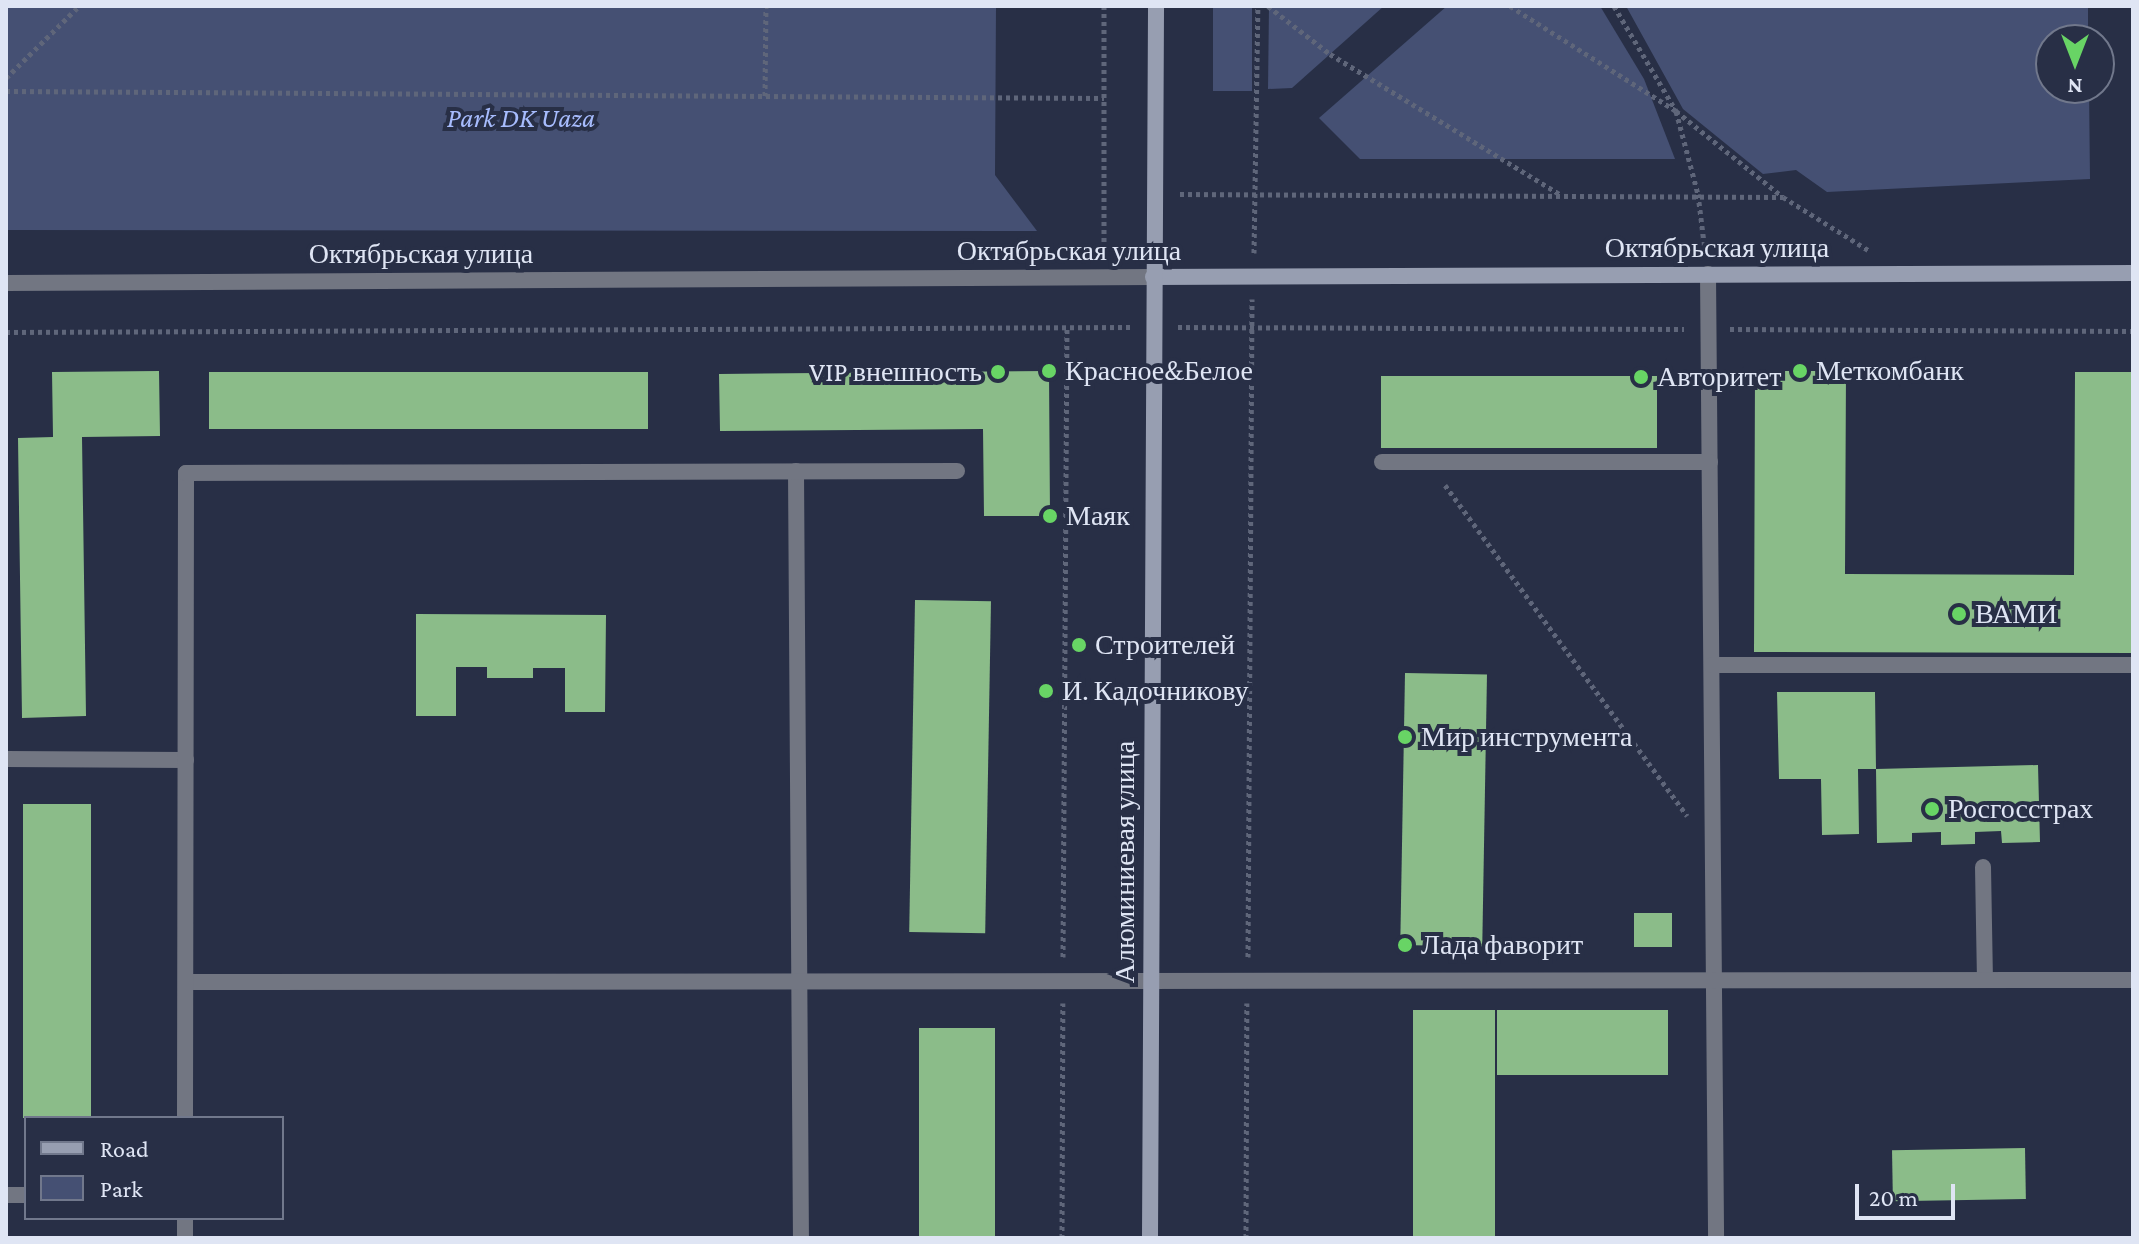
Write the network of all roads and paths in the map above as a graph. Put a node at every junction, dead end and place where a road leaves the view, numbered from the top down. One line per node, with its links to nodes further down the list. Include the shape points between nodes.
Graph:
1 (79, 6): 9 (path)
2 (766, 6): 11 (path)
3 (1104, 6): 12 (path)
4 (1156, 6): 14 (main road, Алюминиевая улица)
5 (1258, 6): 16 (path)
6 (1268, 6): 17 (path, via 1330,54)
7 (1510, 6): 13 (path)
8 (1614, 6): 13 (path)
9 (6, 78)
10 (6, 91): 11 (path)
11 (765, 96): 12 (path)
12 (1104, 98): 23 (path)
13 (1676, 111): 15 (path); 18 (path)
14 (1156, 194): 16 (path); 24 (main road, Алюминиевая улица)
15 (1698, 194): 17 (path); 18 (path); 20 (path)
16 (1257, 195): 17 (path); 22 (path)
17 (1562, 195)
18 (1783, 197): 21 (path)
19 (2133, 273): 21 (main road, Октябрьская улица)
20 (1708, 274): 21 (main road, Октябрьская улица); 22 (main road, Октябрьская улица); 29 (street)
21 (1907, 274)
22 (1252, 276): 24 (main road, Октябрьская улица); 27 (path)
23 (1104, 277): 24 (street, Октябрьская улица); 25 (street, Октябрьская улица)
24 (1153, 277): 26 (main road, Алюминиевая улица)
25 (6, 283)
26 (1153, 327): 27 (path); 28 (path); 45 (main road, Алюминиевая улица)
27 (1252, 327): 29 (path); 46 (path)
28 (1067, 328): 31 (path); 44 (path)
29 (1709, 329): 30 (path); 34 (street)
30 (2133, 331)
31 (6, 332)
32 (1382, 462): 33 (street)
33 (1428, 462): 34 (street); 41 (path)
34 (1710, 462): 37 (street)
35 (796, 471): 36 (street); 40 (street, via 186,473); 43 (street)
36 (957, 471)
37 (1712, 665): 38 (street); 41 (street)
38 (2133, 665)
39 (6, 759): 40 (street)
40 (186, 760): 50 (street)
41 (1713, 851): 47 (street)
42 (1983, 867): 48 (street)
43 (798, 980): 44 (street); 50 (street); 52 (street)
44 (1063, 980): 45 (street); 53 (path)
45 (1151, 980): 46 (street); 54 (main road, Алюминиевая улица)
46 (1248, 980): 47 (street); 55 (path)
47 (1714, 980): 48 (street); 56 (street)
48 (1985, 980): 49 (street)
49 (2133, 980)
50 (186, 982): 51 (street)
51 (185, 1116)
52 (801, 1238)
53 (1062, 1238)
54 (1150, 1238)
55 (1246, 1238)
56 (1716, 1238)

